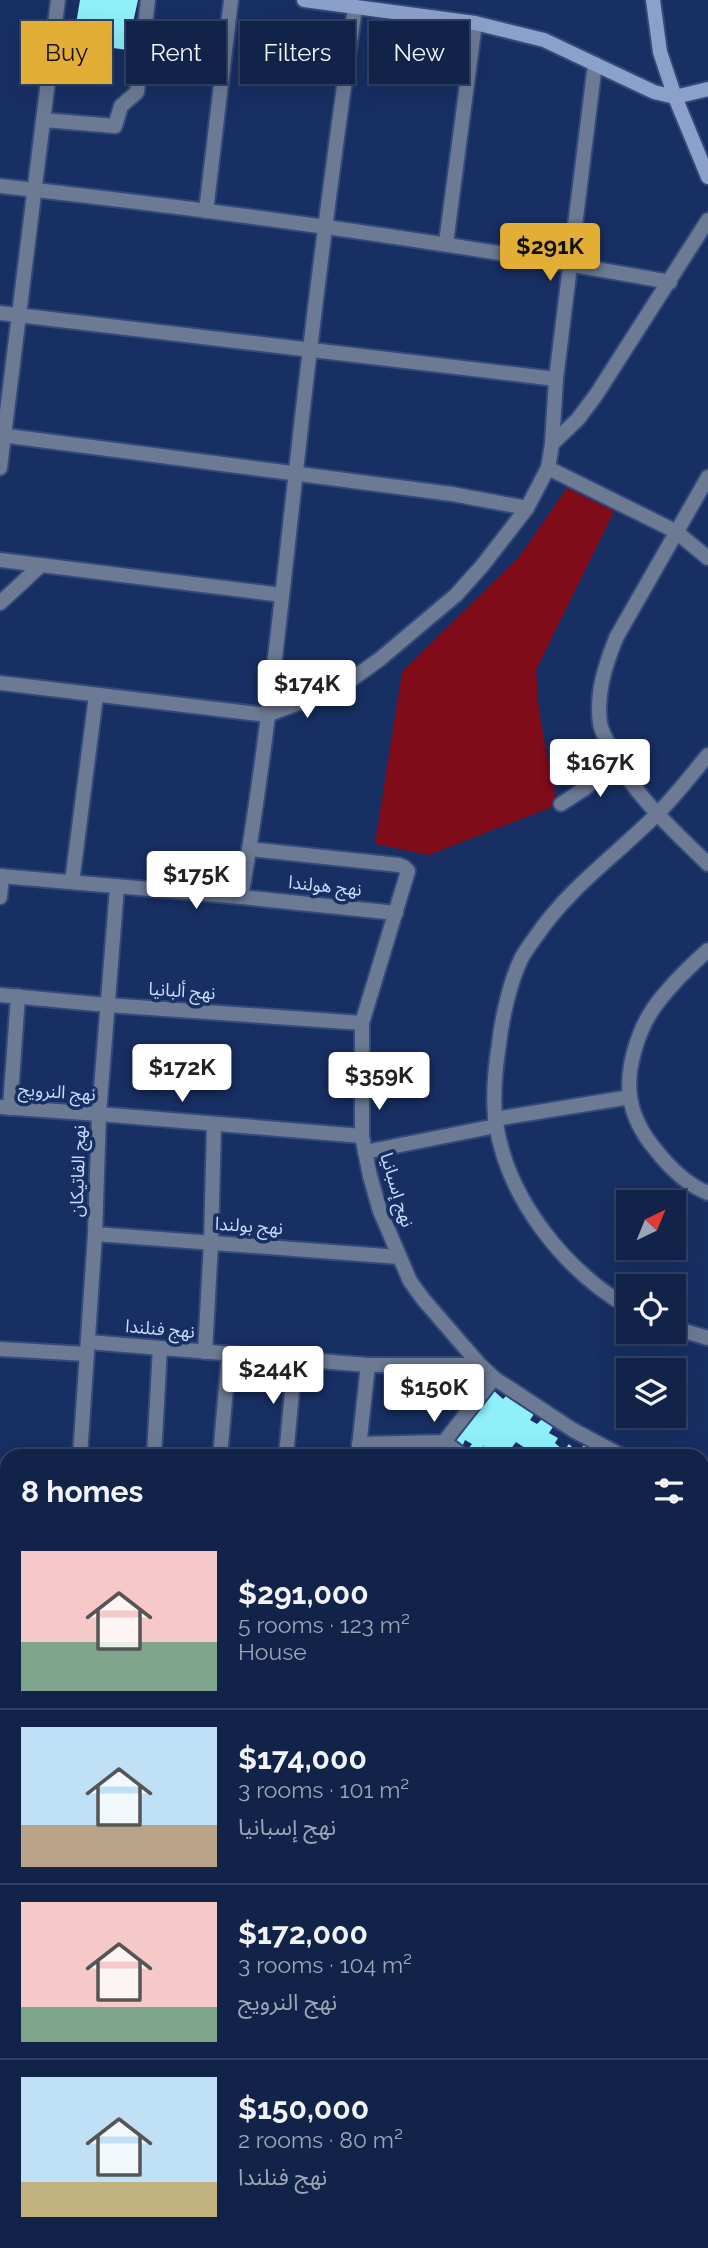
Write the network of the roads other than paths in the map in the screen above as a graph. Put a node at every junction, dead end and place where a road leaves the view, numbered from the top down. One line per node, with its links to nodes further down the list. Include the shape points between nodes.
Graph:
1 (58, 0): 11 (street)
2 (148, 0): 11 (street, via 137,92 121,106 115,126)
3 (231, 0): 15 (street)
4 (304, 0): 6 (street)
5 (650, 2): 10 (street)
6 (355, 8): 7 (street); 17 (street)
7 (475, 23): 8 (street, via 544,40); 18 (street)
8 (595, 64): 10 (street); 19 (street)
9 (708, 89): 10 (street)
10 (675, 97): 12 (street)
11 (44, 120): 14 (street)
12 (708, 177)
13 (0, 186): 14 (street)
14 (36, 190): 15 (street); 22 (street)
15 (206, 211): 17 (street)
16 (708, 220): 20 (street)
17 (324, 226): 18 (street); 23 (street)
18 (446, 243): 19 (street)
19 (570, 264): 20 (street); 24 (street)
20 (670, 282): 26 (street, via 596,395)
21 (0, 313): 22 (street)
22 (19, 315): 23 (street); 25 (street)
23 (309, 350): 24 (street); 29 (street)
24 (556, 379): 26 (street)
25 (2, 435): 27 (street); 29 (street)
26 (552, 444): 28 (street)
27 (0, 468)
28 (548, 468): 31 (street); 32 (street)
29 (295, 472): 31 (street); 36 (street)
30 (708, 477): 32 (street)
31 (527, 508): 40 (street, via 456,595 380,659 341,687)
32 (675, 531): 33 (street); 42 (street, via 606,663 599,697 600,727)
33 (708, 558)
34 (0, 560): 35 (street)
35 (40, 566): 36 (street); 37 (street)
36 (282, 595): 40 (street)
37 (0, 603)
38 (0, 683): 39 (street)
39 (96, 696): 40 (street); 48 (street)
40 (267, 715): 45 (street)
41 (708, 755): 44 (street)
42 (617, 762): 43 (street); 44 (street)
43 (561, 804)
44 (657, 814): 46 (street); 61 (street, via 549,918 522,957 502,1018 495,1068)
45 (249, 849): 51 (street); 52 (street, نهج إسبانيا, via 404,867 407,878)
46 (708, 864)
47 (1, 876): 48 (street, نهج هولندا); 50 (street)
48 (72, 882): 49 (street, نهج هولندا)
49 (117, 887): 51 (street, نهج هولندا); 56 (street, نهج الفاتيكان)
50 (0, 897)
51 (241, 897): 52 (street, نهج هولندا)
52 (396, 913): 57 (street, نهج إسبانيا)
53 (708, 950): 58 (street, via 651,1012 635,1052)
54 (0, 995): 55 (street, نهج ألبانيا)
55 (18, 996): 56 (street, نهج ألبانيا); 59 (street)
56 (107, 1005): 57 (street, نهج ألبانيا); 60 (street, نهج الفاتيكان)
57 (362, 1023): 63 (street, نهج إسبانيا)
58 (630, 1097): 61 (street); 65 (street, via 647,1141 682,1177)
59 (5, 1108): 60 (street, نهج النرويج)
60 (99, 1114): 62 (street, نهج النرويج); 66 (street, نهج الفاتيكان)
61 (496, 1122): 64 (street); 69 (street, via 514,1183 535,1219 568,1259)
62 (214, 1125): 63 (street, نهج النرويج); 67 (street)
63 (362, 1136): 64 (street, نهج إسبانيا)
64 (365, 1152): 68 (street, نهج إسبانيا, via 380,1211)
65 (708, 1193)
66 (95, 1234): 67 (street, نهج بولندا); 72 (street, نهج الفاتيكان)
67 (211, 1243): 68 (street, نهج بولندا); 75 (street)
68 (399, 1257): 79 (street, نهج إسبانيا, via 423,1299)
69 (616, 1300)
70 (686, 1332): 71 (street)
71 (708, 1338)
72 (87, 1348): 73 (street, نهج فنلندا); 74 (street, نهج فنلندا); 82 (street, نهج الفاتيكان)
73 (160, 1348): 75 (street, نهج فنلندا); 83 (street)
74 (0, 1349)
75 (205, 1352): 76 (street, نهج فنلندا)
76 (229, 1354): 77 (street, نهج فنلندا); 84 (street)
77 (295, 1359): 78 (street, نهج فنلندا); 85 (street)
78 (368, 1365): 79 (street, نهج فنلندا); 86 (street)
79 (480, 1365): 80 (street, نهج إسبانيا)
80 (494, 1378): 81 (street); 90 (street, نهج إسبانيا)
81 (444, 1442): 87 (street); 88 (street); 89 (street)
82 (80, 1449)
83 (154, 1449)
84 (221, 1449)
85 (287, 1449)
86 (358, 1449)
87 (369, 1449)
88 (438, 1449)
89 (454, 1449)
90 (609, 1449)

